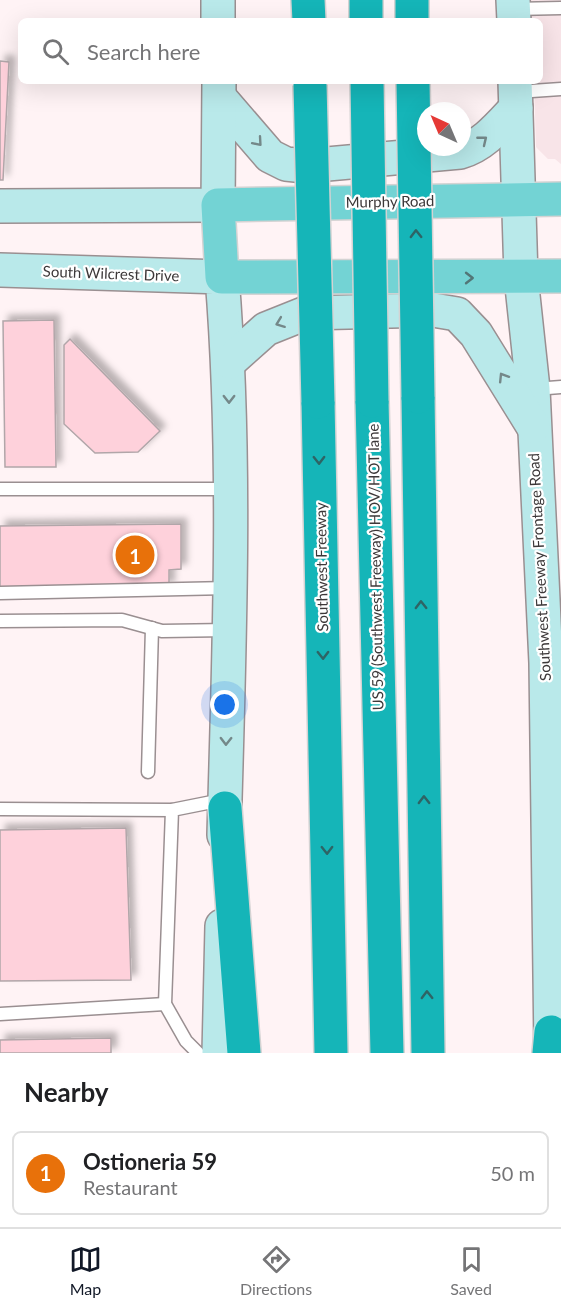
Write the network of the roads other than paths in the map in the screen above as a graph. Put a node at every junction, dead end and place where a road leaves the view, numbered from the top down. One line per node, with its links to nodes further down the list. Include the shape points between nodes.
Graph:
1 (218, 0): 7 (main road)
2 (308, 0): 8 (highway)
3 (366, 0): 9 (highway)
4 (412, 0): 10 (highway)
5 (561, 8): 6 (lane)
6 (514, 10)
7 (218, 18)
8 (309, 18)
9 (366, 18)
10 (412, 18)
11 (310, 84): 46 (highway, Southwest Freeway, one-way to 46, bridge)
12 (367, 84): 47 (highway, US 59 (Southwest Freeway) HOV/HOT lane, bridge)
13 (413, 84): 48 (highway, one-way to 13, bridge)
14 (561, 89): 16 (lane)
15 (220, 90): 16 (main road, one-way to 16, via 270,156 286,164 305,166 460,153 487,138); 19 (main road)
16 (516, 94): 18 (main road, Southwest Freeway Frontage Road)
17 (561, 199): 18 (main road, Murphy Road)
18 (520, 200): 19 (main road, Murphy Road); 24 (main road, Southwest Freeway Frontage Road)
19 (218, 205): 20 (main road); 23 (main road)
20 (0, 206)
21 (0, 270): 23 (main road, South Wilcrest Drive)
22 (561, 276): 24 (main road)
23 (222, 277): 24 (main road, one-way to 24); 25 (main road)
24 (521, 277): 26 (main road, Southwest Freeway Frontage Road)
25 (229, 362): 27 (main road, one-way to 25, via 476,334 457,315 433,310 306,313 266,329); 29 (main road, one-way to 29)
26 (547, 388): 27 (main road, Southwest Freeway Frontage Road)
27 (534, 427): 35 (main road, Southwest Freeway Frontage Road)
28 (0, 489): 29 (lane)
29 (230, 489): 30 (main road)
30 (228, 588): 31 (lane); 34 (main road)
31 (0, 593)
32 (0, 621): 33 (lane, via 122,620)
33 (152, 628): 34 (lane); 36 (lane)
34 (228, 630): 37 (main road, one-way to 37)
35 (553, 663): 42 (main road, Southwest Freeway Frontage Road)
36 (148, 772)
37 (225, 804): 39 (lane); 44 (main road); 45 (highway)
38 (0, 809): 39 (lane)
39 (172, 810): 40 (lane)
40 (165, 1004): 41 (lane); 43 (lane, via 186,1041)
41 (0, 1014)
42 (552, 1028)
43 (198, 1053)
44 (219, 1053)
45 (244, 1053)
46 (331, 1053)
47 (387, 1053)
48 (428, 1053)

